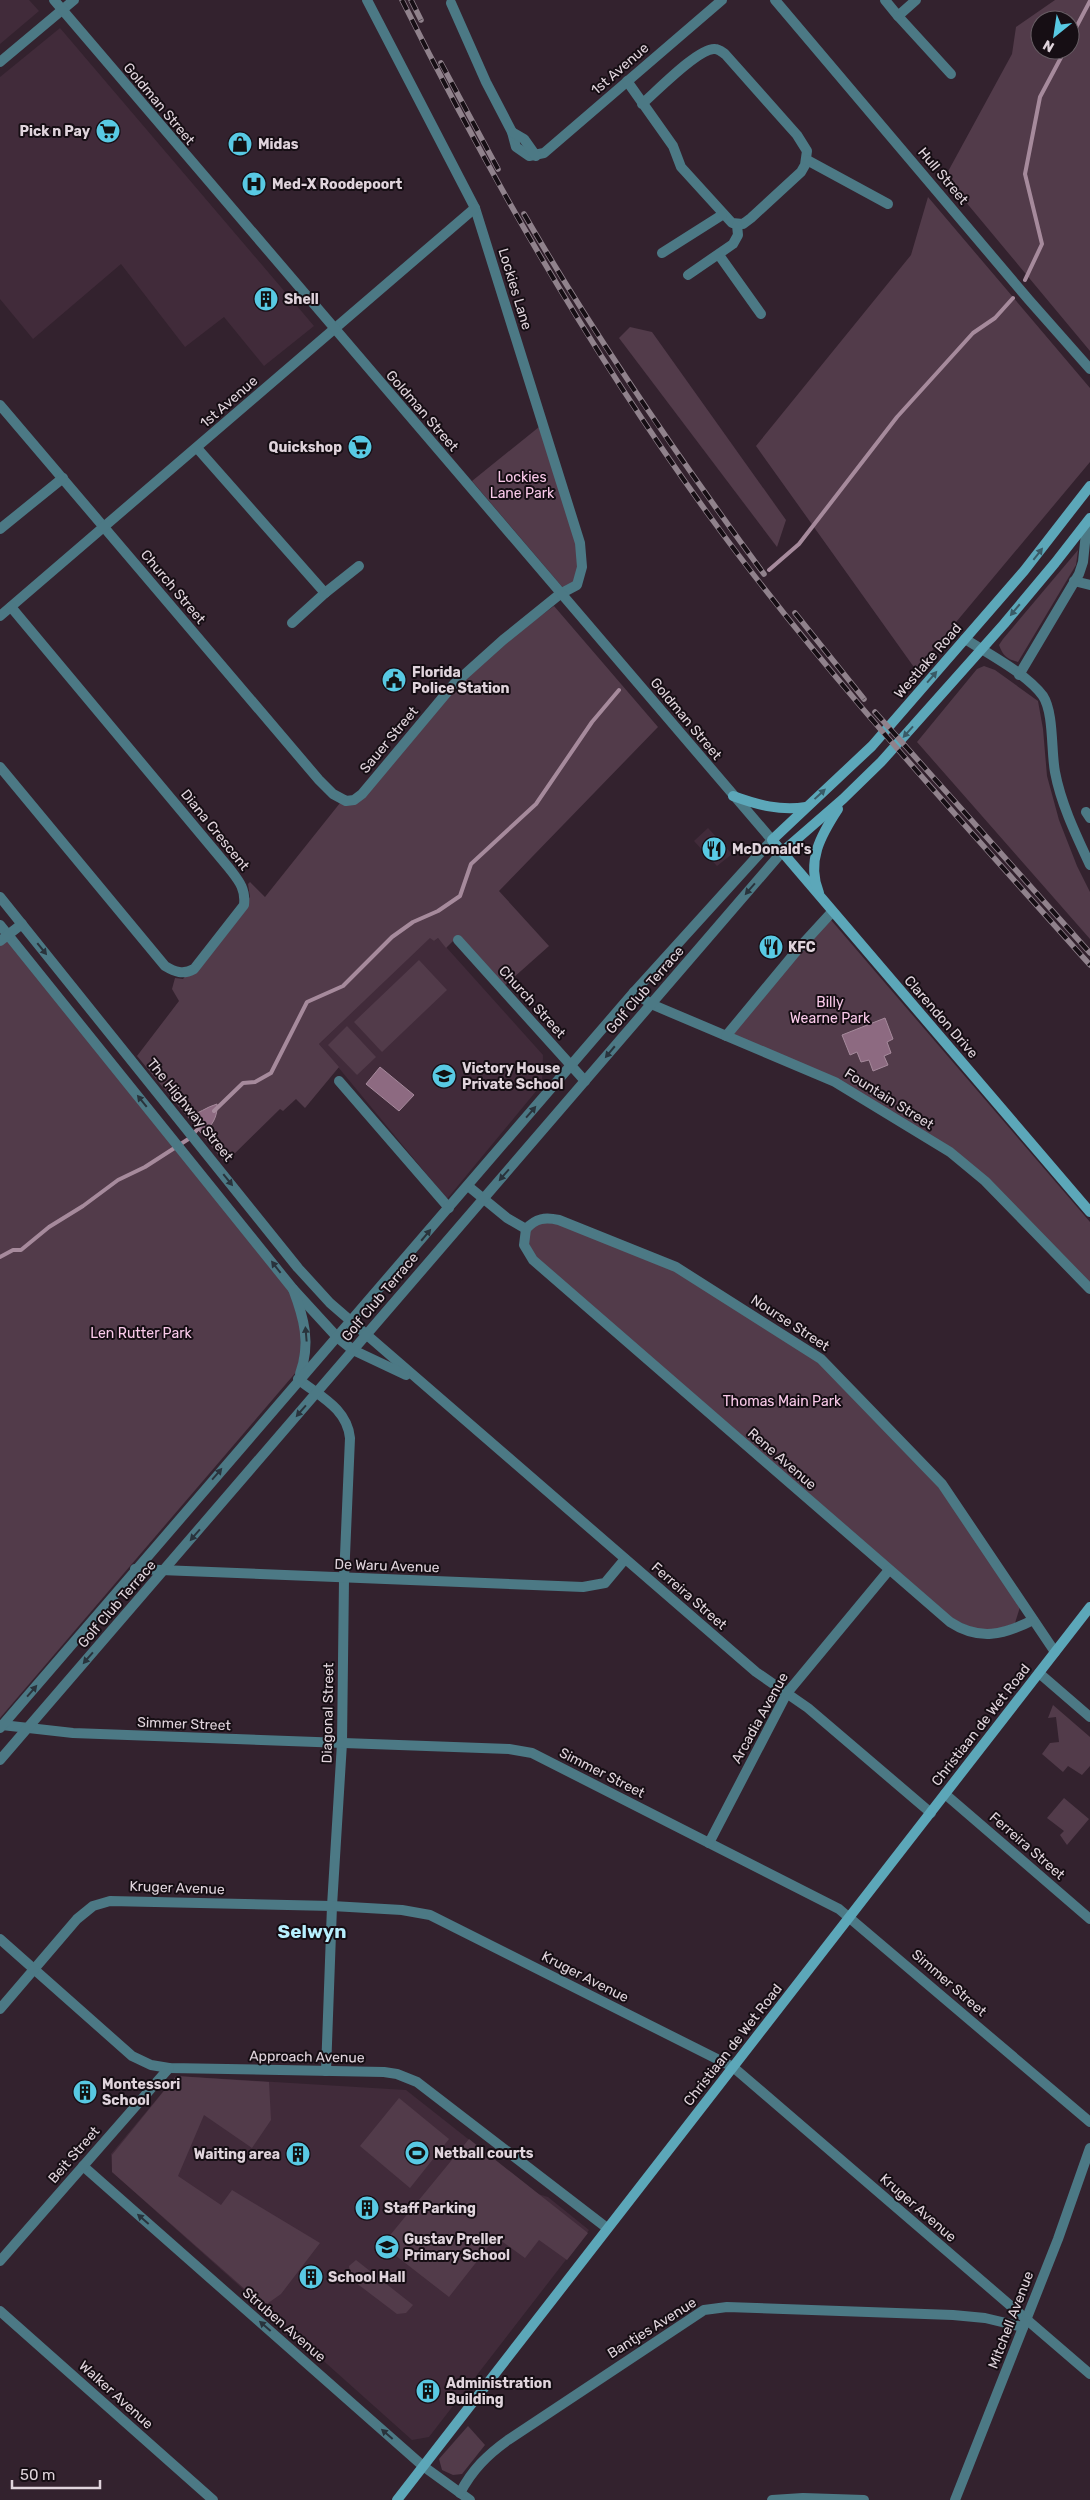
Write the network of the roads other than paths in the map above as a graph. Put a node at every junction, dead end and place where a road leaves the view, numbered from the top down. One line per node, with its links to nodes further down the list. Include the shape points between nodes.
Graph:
1 (54, 0): 9 (street, Goldman Street)
2 (74, 0): 9 (street)
3 (367, 0): 17 (street, Lockies Lane)
4 (722, 0): 13 (street, 1st Avenue)
5 (775, 0): 25 (street, Hull Street)
6 (885, 0): 10 (street)
7 (916, 0): 10 (street)
8 (451, 3): 13 (street, 1st Avenue, via 512,132 524,140 536,156 544,154)
9 (63, 11): 11 (street); 24 (street, Goldman Street)
10 (898, 16): 12 (street)
11 (0, 62)
12 (951, 74)
13 (626, 81): 14 (street)
14 (642, 104): 15 (street, via 694,58 715,49 725,54 797,135 807,150); 18 (street, via 673,146 681,167)
15 (807, 160): 16 (street); 19 (street, via 801,172 751,218)
16 (888, 204)
17 (475, 208): 24 (street, 1st Avenue); 37 (street, Lockies Lane, via 580,543 582,567 579,581 572,589)
18 (722, 214): 19 (street); 20 (street)
19 (737, 225): 21 (street, via 736,239)
20 (662, 253)
21 (719, 255): 22 (street); 23 (street)
22 (688, 275)
23 (760, 314)
24 (334, 330): 27 (street, 1st Avenue); 37 (street, Goldman Street)
25 (1090, 369)
26 (0, 405): 28 (street, Church Street)
27 (197, 448): 31 (street, 1st Avenue); 36 (street)
28 (63, 478): 31 (street, Church Street); 32 (street)
29 (1090, 486): 41 (main road, Westlake Road, one-way to 29)
30 (1088, 520): 34 (street, via 1083,562); 42 (main road, one-way to 42, via 1056,564)
31 (104, 526): 38 (street, 1st Avenue); 45 (street, Church Street)
32 (0, 529)
33 (359, 566): 36 (street)
34 (1074, 580): 35 (street); 43 (street)
35 (1090, 586)
36 (325, 594): 40 (street)
37 (560, 594): 45 (street, Sauer Street, via 454,684 362,794 346,801); 46 (street, Goldman Street)
38 (11, 607): 39 (street, 1st Avenue); 44 (street, Diana Crescent, via 233,873 245,894 244,905 194,969 187,973 171,970)
39 (0, 616)
40 (292, 622)
41 (965, 640): 42 (street); 48 (main road, Westlake Road, one-way to 41, via 872,746)
42 (981, 649): 43 (street); 47 (main road, one-way to 47, via 881,762)
43 (1019, 675): 51 (street, via 1036,688 1048,706 1055,773 1068,815)
44 (0, 767)
45 (326, 786)
46 (733, 796): 48 (main road, via 770,808); 49 (street, Goldman Street)
47 (843, 799): 50 (main road); 53 (main road, via 821,834 815,854 815,878)
48 (806, 806): 49 (main road, Westlake Road)
49 (772, 840): 50 (main road, Clarendon Drive); 59 (street, Golf Club Terrace)
50 (782, 852): 53 (main road, Clarendon Drive); 60 (street, Golf Club Terrace, one-way to 60)
51 (1090, 865)
52 (0, 897): 55 (street, The Highway Street)
53 (822, 900): 54 (main road, Clarendon Drive)
54 (832, 912): 61 (street); 68 (main road, Clarendon Drive)
55 (22, 924): 57 (street); 72 (street, The Highway Street, one-way to 72, via 307,1278)
56 (0, 925): 57 (street)
57 (4, 938): 70 (street, one-way to 57, via 173,1138)
58 (458, 940): 62 (street, Church Street)
59 (634, 992): 60 (street, Fountain Street); 62 (street, Golf Club Terrace)
60 (651, 1004): 61 (street, Fountain Street); 64 (street, Golf Club Terrace, one-way to 64)
61 (726, 1036): 71 (street, Fountain Street, via 835,1082 963,1162)
62 (571, 1066): 64 (street, Church Street); 65 (street, Golf Club Terrace, one-way to 62)
63 (340, 1081): 67 (street)
64 (585, 1081): 66 (street, Golf Club Terrace, one-way to 66)
65 (468, 1186): 66 (street); 67 (street, Golf Club Terrace)
66 (483, 1198): 69 (street); 73 (street, Golf Club Terrace)
67 (449, 1208): 72 (street, Golf Club Terrace, one-way to 67)
68 (1090, 1212)
69 (526, 1229): 81 (street, Rene Avenue, via 524,1245 533,1260); 85 (street, Nourse Street, via 540,1219 559,1220 664,1261 821,1359 942,1484)
70 (293, 1289): 74 (street); 76 (street, one-way to 70, via 305,1359 306,1337 304,1318)
71 (1090, 1289)
72 (349, 1321): 73 (street, The Highway Street); 74 (street, Golf Club Terrace)
73 (365, 1334): 75 (street, Golf Club Terrace); 78 (street, Ferreira Street)
74 (337, 1337): 75 (street); 76 (street, Golf Club Terrace)
75 (353, 1350): 77 (street, Golf Club Terrace); 78 (street, Ferreira Street, via 403,1373)
76 (298, 1379): 77 (street, Diagonal Street); 80 (street, Golf Club Terrace, one-way to 76)
77 (316, 1394): 82 (street, Golf Club Terrace, one-way to 82); 83 (street, Diagonal Street, via 341,1413 349,1430)
78 (434, 1394): 79 (street, Ferreira Street)
79 (625, 1559): 83 (street, De Waru Avenue, via 605,1583 583,1587); 88 (street, Ferreira Street, via 756,1672)
80 (135, 1569): 82 (street, De Waru Avenue); 90 (street, Golf Club Terrace, one-way to 80)
81 (889, 1570): 85 (street, Rene Avenue, via 950,1622 968,1632 986,1635 1005,1632); 88 (street, Arcadia Avenue)
82 (163, 1572): 83 (street, De Waru Avenue); 91 (street, Golf Club Terrace, one-way to 91)
83 (344, 1579): 92 (street, Diagonal Street)
84 (1090, 1606): 86 (main road, Christiaan de Wet Road)
85 (1033, 1620): 86 (street, Nourse Street)
86 (1055, 1652): 87 (main road, Christiaan de Wet Road)
87 (1039, 1673): 89 (street); 94 (main road, Christiaan de Wet Road)
88 (787, 1693): 95 (street, Ferreira Street, via 824,1720); 96 (street, Arcadia Avenue)
89 (1090, 1716)
90 (1, 1726): 91 (street, Simmer Street)
91 (27, 1728): 92 (street, Simmer Street, via 72,1734); 93 (street, Golf Club Terrace)
92 (342, 1743): 96 (street, Simmer Street, via 526,1752); 97 (street, Diagonal Street)
93 (0, 1760)
94 (945, 1794): 95 (main road, Christiaan de Wet Road); 99 (street, Ferreira Street)
95 (931, 1812): 98 (main road, Christiaan de Wet Road)
96 (709, 1843): 98 (street, Simmer Street)
97 (332, 1906): 101 (street, Kruger Avenue, via 110,1901 93,1906 86,1912); 103 (street, Kruger Avenue, via 430,1915); 105 (street, Diagonal Street)
98 (850, 1916): 103 (main road, Christiaan de Wet Road); 106 (street, Simmer Street)
99 (1090, 1919)
100 (0, 1939): 101 (street, Approach Avenue)
101 (35, 1968): 102 (street, Kruger Avenue); 104 (street, Approach Avenue, via 132,2056 151,2066)
102 (0, 2009)
103 (733, 2067): 109 (main road, Christiaan de Wet Road); 112 (street, Kruger Avenue)
104 (170, 2068): 105 (street, Approach Avenue); 108 (street, Beit Street)
105 (326, 2071): 109 (street, Approach Avenue, via 384,2072 417,2082)
106 (1090, 2122)
107 (1090, 2148): 112 (street, Mitchell Avenue)
108 (83, 2166): 110 (street, Beit Street); 114 (street, Struben Avenue, one-way to 108)
109 (608, 2228): 114 (main road, Christiaan de Wet Road)
110 (0, 2261)
111 (0, 2311): 116 (street, Walker Avenue)
112 (1024, 2323): 113 (street, Kruger Avenue); 115 (street, Bantjes Avenue, via 953,2315 736,2307 704,2310 508,2440 482,2461); 121 (street, Mitchell Avenue)
113 (1090, 2374)
114 (423, 2466): 115 (street, Struben Avenue); 117 (main road, Christiaan de Wet Road)
115 (460, 2493): 118 (street, Struben Avenue)
116 (214, 2500)
117 (397, 2500)
118 (470, 2500)
119 (772, 2500): 120 (street)
120 (864, 2500)
121 (955, 2500)

